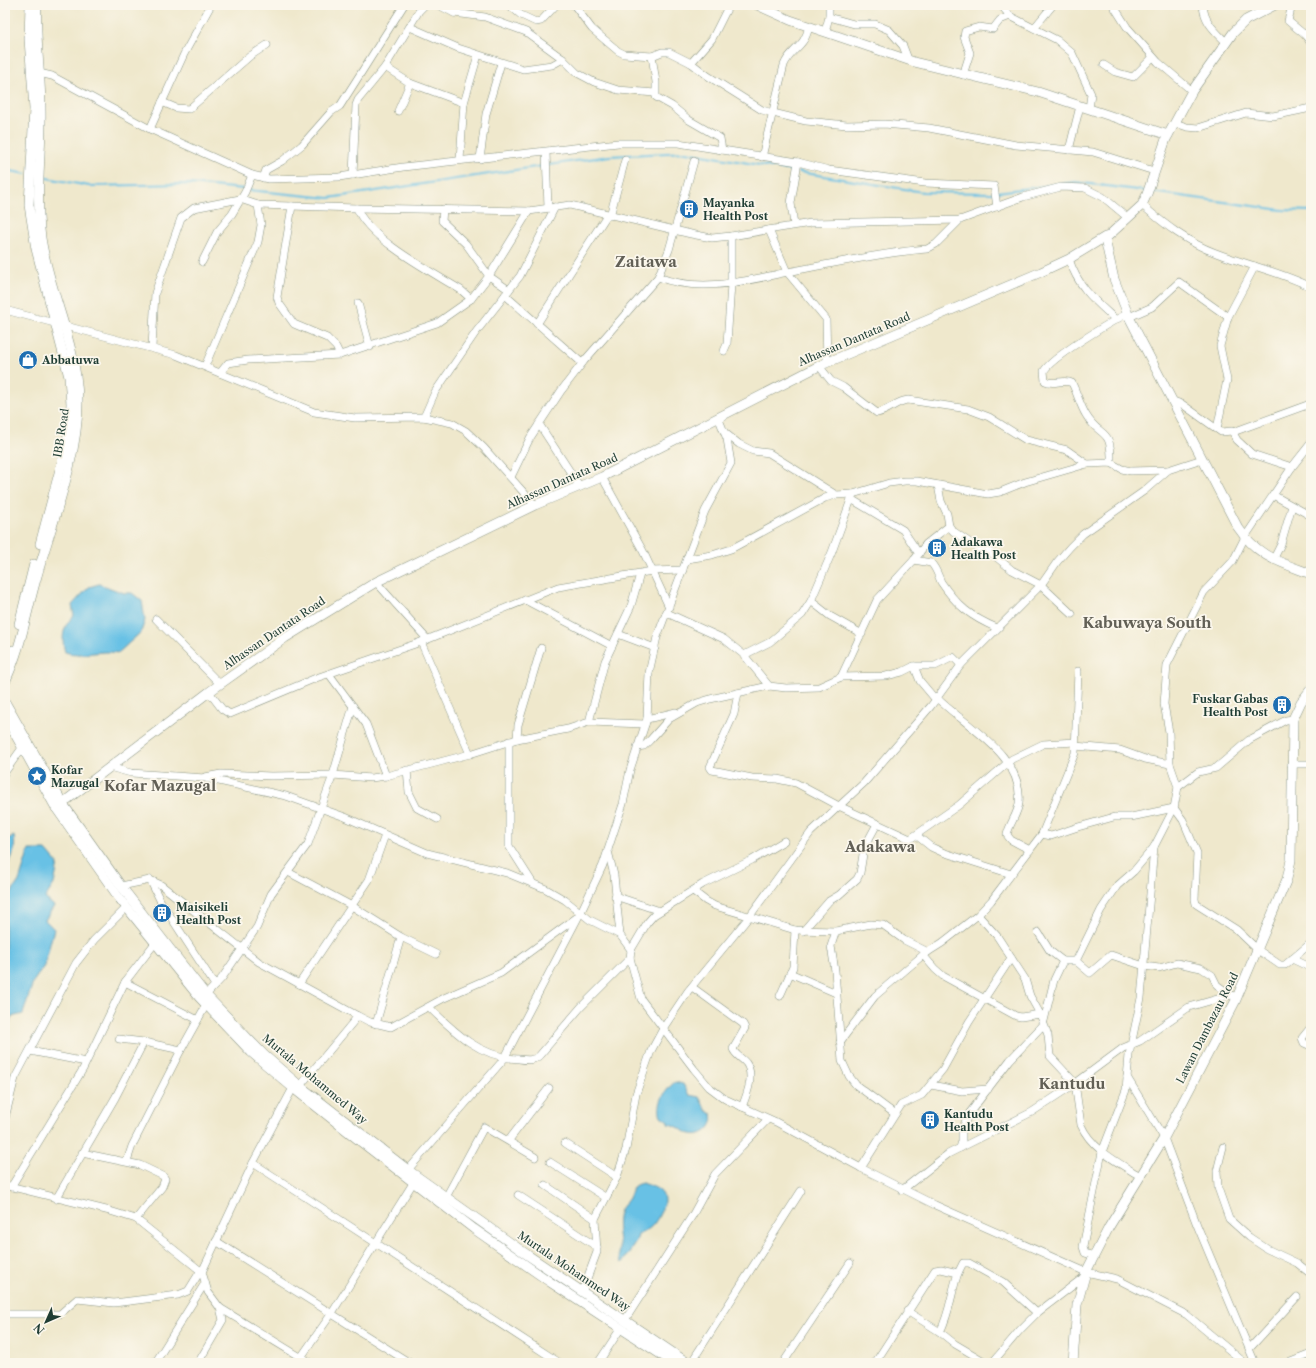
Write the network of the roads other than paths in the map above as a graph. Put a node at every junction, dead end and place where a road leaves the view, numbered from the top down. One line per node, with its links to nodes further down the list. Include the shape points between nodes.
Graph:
1 (30, 5): 60 (main road, via 29,39)
2 (38, 5): 41 (main road, via 36,44)
3 (211, 5): 46 (street, via 184,54)
4 (404, 5): 68 (street, via 340,106 331,112 302,145 266,170)
5 (425, 5): 24 (street)
6 (438, 5): 20 (street)
7 (461, 5): 20 (street)
8 (509, 5): 9 (street, via 521,15 536,22 541,21)
9 (556, 5)
10 (574, 5): 33 (street, via 592,29 618,51 624,54)
11 (729, 5): 38 (street, via 712,39)
12 (757, 5): 23 (main road)
13 (829, 5): 22 (street)
14 (1001, 5): 21 (street)
15 (1053, 5): 25 (street)
16 (1113, 5): 34 (street)
17 (1204, 5): 29 (street, via 1208,21)
18 (1272, 5): 29 (main road, via 1246,20)
19 (1292, 5): 28 (street, via 1288,21)
20 (454, 13): 35 (street, via 485,17 516,27)
21 (1010, 16): 25 (street); 42 (street, via 1000,20 993,29 979,27 965,31 964,37 970,53)
22 (829, 17): 27 (street); 36 (street, via 854,24 875,24 889,30 903,46)
23 (809, 26): 27 (main road); 51 (street, via 804,42 784,65)
24 (410, 27): 32 (street); 40 (street)
25 (1034, 28): 48 (street, via 1058,40 1072,53 1092,94)
26 (1311, 29): 28 (street)
27 (825, 32): 36 (main road)
28 (1305, 35): 30 (street)
29 (1226, 42): 44 (main road)
30 (1311, 43)
31 (267, 45): 46 (street, via 250,56 189,109 176,108)
32 (478, 55): 37 (street); 47 (street)
33 (652, 56): 38 (street, via 669,52); 45 (street)
34 (1153, 57): 39 (street, via 1133,77 1115,72); 44 (street)
35 (563, 59): 37 (street, via 552,65 524,69); 45 (street, via 577,73 594,82 618,90)
36 (908, 59): 42 (main road)
37 (501, 63): 59 (street, via 486,114)
38 (691, 63): 51 (street, via 762,110)
39 (1104, 65)
40 (385, 67): 43 (street); 67 (street, via 356,105)
41 (39, 73): 53 (street, via 52,76); 60 (main road, via 42,108)
42 (964, 74): 48 (main road, via 1017,86)
43 (410, 83): 47 (street); 50 (street)
44 (1192, 91): 52 (main road)
45 (655, 93): 55 (street, via 657,98 720,138)
46 (162, 102): 53 (street)
47 (464, 103): 61 (street)
48 (1084, 107): 54 (main road); 56 (street)
49 (1311, 108): 52 (street, via 1273,116 1246,113 1198,128)
50 (398, 111)
51 (773, 113): 56 (street, via 806,121 929,128 1016,145); 58 (street)
52 (1175, 123): 54 (main road)
53 (150, 129): 66 (street)
54 (1168, 135): 65 (main road)
55 (722, 150): 57 (street, via 678,143 618,143); 58 (street)
56 (1069, 150): 65 (street, via 1093,152)
57 (546, 154): 59 (street); 73 (street)
58 (762, 157): 64 (street)
59 (480, 159): 61 (street)
60 (35, 160): 102 (main road, IBB Road, via 33,182 41,238)
61 (460, 160): 67 (street)
62 (625, 160): 78 (street)
63 (694, 161): 82 (street)
64 (798, 164): 74 (street, via 995,191); 81 (street, via 791,203)
65 (1154, 172): 71 (main road)
66 (252, 175): 68 (street); 69 (street)
67 (353, 175): 68 (street)
68 (263, 178)
69 (240, 199): 70 (street); 87 (street, via 232,214 217,232); 104 (street, via 194,208 181,218 155,293)
70 (258, 205): 72 (street); 109 (street, via 261,225 258,242)
71 (1142, 205): 79 (main road, Alhassan Dantata Road); 88 (street, via 1162,222 1198,245)
72 (292, 206): 75 (street); 106 (street, via 278,291 279,303 294,324 327,338)
73 (551, 207): 77 (street); 78 (street, via 576,206); 94 (street, via 520,276)
74 (997, 207): 79 (street, via 1061,187 1085,188 1103,197); 80 (street)
75 (356, 208): 76 (street); 95 (street, via 363,221 379,238)
76 (443, 209): 77 (street); 90 (street, via 442,221 466,244)
77 (529, 211): 90 (street)
78 (608, 215): 82 (street); 101 (street)
79 (1127, 217): 85 (main road, Alhassan Dantata Road)
80 (960, 220): 81 (street); 89 (street, via 936,244 927,249)
81 (794, 225): 83 (street)
82 (675, 230): 84 (street, via 712,238); 91 (street)
83 (768, 230): 84 (street); 89 (street)
84 (731, 236): 92 (street)
85 (1105, 237): 86 (main road, Alhassan Dantata Road); 98 (main road, via 1114,279)
86 (1069, 259): 100 (street, via 1073,273 1085,291); 108 (main road, Alhassan Dantata Road)
87 (202, 262)
88 (1255, 266): 93 (street); 99 (street)
89 (787, 272): 92 (street); 108 (street, via 826,319)
90 (489, 276): 94 (street); 95 (street)
91 (658, 277): 92 (street, via 673,282); 107 (street)
92 (731, 284): 105 (street, via 727,344)
93 (1311, 287)
94 (507, 293): 101 (street); 113 (street, via 476,332 435,392)
95 (471, 299): 103 (street, via 437,323)
96 (358, 303): 103 (street)
97 (5, 310): 102 (street)
98 (1128, 316): 99 (street, via 1152,307 1179,282); 100 (street); 111 (main road)
99 (1228, 317): 116 (street, via 1220,351 1227,380)
100 (1115, 319): 121 (street, via 1049,365 1044,372 1049,383 1066,380 1072,383 1086,415 1112,446)
101 (537, 324): 107 (street)
102 (60, 325): 104 (street); 159 (main road, IBB Road, via 69,377 69,431 18,630); 166 (main road, IBB Road, via 77,388 76,431 32,593 22,641)
103 (370, 346): 106 (street)
104 (152, 347): 109 (street)
105 (724, 351)
106 (340, 355): 110 (street, via 248,360 228,363)
107 (582, 364): 115 (street)
108 (823, 365): 114 (main road, Alhassan Dantata Road); 122 (street, via 831,381 877,413 884,412 900,400 968,409 989,417 1026,440 1067,450)
109 (205, 366): 110 (street)
110 (220, 373): 113 (street, via 314,412 355,418)
111 (1172, 401): 116 (street, via 1182,404); 120 (main road)
112 (1310, 404): 117 (street)
113 (424, 417): 125 (street, via 460,427)
114 (718, 417): 118 (street); 126 (main road, Alhassan Dantata Road)
115 (539, 424): 125 (street); 128 (street)
116 (1217, 429): 117 (street, via 1222,433 1231,430)
117 (1233, 432): 123 (street, via 1237,440 1252,454)
118 (725, 433): 129 (street, via 753,451 769,453); 138 (street, via 731,463 705,511)
119 (1311, 443): 123 (street)
120 (1202, 459): 124 (street); 136 (main road)
121 (1111, 463): 122 (street); 124 (street, via 1131,471)
122 (1087, 464): 127 (street, via 988,494)
123 (1292, 467): 130 (street)
124 (1168, 470): 145 (street, via 1144,491 1083,534 1057,562)
125 (511, 477): 132 (street)
126 (602, 477): 128 (main road, Alhassan Dantata Road); 141 (street)
127 (938, 485): 131 (street, via 917,481 889,483); 135 (street)
128 (580, 486): 132 (main road, Alhassan Dantata Road)
129 (836, 495): 131 (street); 138 (street, via 812,504 731,549)
130 (1273, 495): 133 (street); 136 (street)
131 (852, 497): 137 (street, via 903,530); 147 (street)
132 (535, 505): 144 (main road, Alhassan Dantata Road)
133 (1292, 506): 134 (street); 139 (street, via 1281,544)
134 (1310, 512)
135 (949, 526): 137 (street, via 926,544); 145 (street, via 958,536 978,549 990,552 1012,570)
136 (1245, 537): 139 (main road, via 1260,552); 189 (street, via 1233,561 1204,592 1167,665 1164,704 1169,732)
137 (916, 557): 151 (street, via 931,563 946,589 960,605 974,617); 153 (street, via 877,600)
138 (687, 559): 140 (street)
139 (1273, 560): 142 (main road)
140 (683, 570): 141 (street); 148 (street)
141 (652, 571): 143 (street); 148 (street)
142 (1310, 572)
143 (640, 574): 146 (street, via 558,587); 152 (street, via 631,606)
144 (376, 582): 154 (street); 167 (main road, Alhassan Dantata Road, via 285,638)
145 (1041, 585): 149 (street); 151 (street)
146 (525, 600): 154 (street); 155 (street)
147 (811, 601): 153 (street, via 830,616); 158 (street, via 802,615 770,642)
148 (668, 610): 157 (street); 158 (street, via 724,640)
149 (1072, 614)
150 (156, 618): 167 (street)
151 (998, 628): 160 (street)
152 (618, 634): 155 (street); 157 (street)
153 (862, 634): 165 (street)
154 (424, 641): 164 (street); 187 (street)
155 (612, 646): 178 (street, via 605,661)
156 (541, 648): 182 (street, via 518,726)
157 (655, 648): 179 (street)
158 (744, 655): 168 (street)
159 (7, 657): 162 (main road, IBB Road)
160 (961, 664): 161 (street, via 954,657 936,666); 172 (street)
161 (914, 666): 165 (street, via 886,676); 172 (street, via 920,681)
162 (5, 667)
163 (1078, 671): 184 (street)
164 (329, 674): 170 (street, via 230,714); 174 (street)
165 (841, 677): 168 (street, via 819,687)
166 (5, 682)
167 (220, 684): 170 (main road, Alhassan Dantata Road)
168 (769, 686): 171 (street)
169 (1311, 689): 177 (main road, Lawan Dambazau Road)
170 (209, 692): 192 (main road, Alhassan Dantata Road)
171 (738, 693): 175 (street, via 710,699); 200 (street, via 734,714 710,767 719,772 796,783)
172 (936, 699): 188 (street, via 993,745); 200 (street, via 864,783)
173 (5, 702): 199 (main road, Murtala Mohammed Way)
174 (353, 706): 195 (street); 196 (street, via 366,724)
175 (682, 711): 179 (street); 186 (street, via 669,719 644,746)
176 (5, 716): 181 (main road, Murtala Mohammed Way)
177 (1293, 719): 190 (main road, Lawan Dambazau Road); 198 (street, via 1286,720 1249,740 1216,768 1198,772)
178 (589, 722): 179 (street); 182 (street)
179 (646, 722): 186 (street)
180 (5, 730): 181 (main road)
181 (15, 735): 185 (main road, Murtala Mohammed Way)
182 (517, 739): 183 (street)
183 (509, 741): 187 (street); 215 (street, via 509,846)
184 (1075, 744): 188 (street, via 1044,744 1012,758); 189 (street, via 1120,750); 205 (street, via 1071,767)
185 (22, 748): 193 (street); 199 (main road, Murtala Mohammed Way)
186 (637, 748): 211 (street)
187 (470, 754): 194 (street)
188 (1007, 763): 207 (street, via 959,805); 210 (street, via 1018,781 1019,804 1007,835 1011,840)
189 (1170, 764): 198 (street)
190 (1291, 764): 191 (street); 235 (main road, Lawan Dambazau Road, via 1291,860 1284,886)
191 (1311, 764)
192 (109, 767): 197 (street, via 131,773); 199 (main road, Alhassan Dantata Road)
193 (6, 768)
194 (407, 770): 196 (street); 203 (street, via 410,792 417,808)
195 (333, 775): 196 (street, via 371,778); 197 (street, via 221,774); 201 (street)
196 (386, 776)
197 (205, 778): 201 (street, via 286,796)
198 (1178, 788): 202 (street)
199 (59, 806): 216 (main road, Murtala Mohammed Way); 220 (main road, Murtala Mohammed Way)
200 (839, 806): 204 (street); 224 (street, via 806,838)
201 (321, 808): 206 (street); 212 (street, via 308,844)
202 (1174, 808): 205 (street, via 1092,823 1051,836); 209 (street); 235 (street, via 1184,820 1197,853 1196,904 1237,930)
203 (437, 818)
204 (877, 824): 207 (street, via 910,839); 226 (street, via 864,848 857,879 829,900)
205 (1042, 834): 210 (street)
206 (386, 835): 215 (street, via 427,853 474,863); 219 (street, via 369,880)
207 (916, 836): 213 (street, via 942,852)
208 (784, 841): 217 (street)
209 (1154, 847): 242 (street, via 1134,871 1117,886 1101,910); 243 (street)
210 (1030, 850): 213 (street)
211 (608, 851): 218 (street, via 614,876); 222 (street)
212 (288, 872): 219 (street); 233 (street, via 271,894 257,927)
213 (1011, 874): 223 (street)
214 (150, 880): 216 (street); 233 (street, via 176,895); 248 (street)
215 (532, 882): 222 (street, via 566,900)
216 (122, 886): 251 (main road, Murtala Mohammed Way)
217 (693, 891): 221 (street); 224 (street, via 710,903)
218 (615, 896): 221 (street); 229 (street)
219 (352, 906): 230 (street); 247 (street)
220 (126, 908): 231 (main road, Murtala Mohammed Way); 270 (street, via 76,963)
221 (660, 911): 234 (street, via 647,923)
222 (579, 914): 229 (street); 256 (street, via 501,973); 271 (street)
223 (978, 915): 236 (street); 239 (street, via 997,936)
224 (749, 917): 225 (street); 249 (street)
225 (795, 930): 226 (street); 245 (street, via 794,956)
226 (803, 931): 227 (street)
227 (836, 931): 236 (street, via 871,924 883,925); 250 (street, via 831,946)
228 (1038, 932): 241 (street, via 1050,951)
229 (620, 935): 234 (street)
230 (400, 938): 237 (street); 260 (street)
231 (155, 943): 246 (street); 255 (main road, Murtala Mohammed Way)
232 (1311, 943): 240 (street)
233 (242, 948): 247 (street, via 259,962); 248 (street)
234 (631, 950): 238 (street)
235 (1258, 950): 240 (street, via 1280,965 1285,965); 253 (main road, Lawan Dambazau Road)
236 (926, 953): 254 (street, via 934,969 943,976); 266 (street, via 869,1002)
237 (436, 954)
238 (630, 958): 263 (street, via 641,998); 271 (street, via 534,1060)
239 (1011, 958): 254 (street); 257 (street, via 1025,979 1030,996)
240 (1292, 959): 244 (street)
241 (1063, 961): 242 (street); 261 (street, via 1054,980)
242 (1076, 961): 243 (street, via 1090,972 1111,955)
243 (1144, 966): 253 (street, via 1159,968 1177,963 1201,968 1212,975 1217,985); 267 (street, via 1141,998)
244 (1311, 968)
245 (790, 973): 250 (street); 252 (street)
246 (125, 982): 259 (street); 272 (street)
247 (299, 984): 258 (street)
248 (215, 985): 251 (street)
249 (692, 987): 263 (street); 279 (street, via 745,1028 733,1049 747,1064 749,1071 748,1092)
250 (836, 993): 266 (street)
251 (206, 995): 276 (main road, Murtala Mohammed Way)
252 (780, 996)
253 (1234, 996): 267 (street, via 1189,1007); 283 (main road, Lawan Dambazau Road)
254 (984, 998): 257 (street, via 1016,1016); 275 (street)
255 (206, 1005): 259 (street); 276 (main road, Murtala Mohammed Way, via 251,1052)
256 (429, 1007): 260 (street, via 394,1026); 271 (street, via 460,1037 476,1047)
257 (1040, 1014): 261 (street)
258 (358, 1016): 260 (street); 276 (street)
259 (198, 1020): 269 (street)
260 (376, 1024)
261 (1043, 1025): 274 (street, via 1050,1044 1050,1056); 278 (street, via 1010,1060)
262 (1311, 1027): 268 (street, via 1302,1038 1304,1043)
263 (664, 1028): 279 (street, via 709,1087); 297 (street, via 651,1051 636,1094 626,1149)
264 (119, 1039): 265 (street)
265 (144, 1042): 269 (street); 289 (street)
266 (840, 1042): 280 (street, via 842,1061 848,1076 873,1099)
267 (1131, 1045): 273 (street); 274 (street, via 1123,1048)
268 (1311, 1046)
269 (181, 1050): 291 (street, via 132,1146)
270 (30, 1051): 272 (street); 281 (street, via 15,1078)
271 (504, 1058): 295 (street)
272 (86, 1062): 300 (street)
273 (1127, 1077): 283 (street); 288 (street, via 1126,1090)
274 (1075, 1083): 287 (street, via 1032,1112); 288 (street, via 1083,1131)
275 (931, 1086): 278 (street, via 962,1091); 280 (street, via 922,1095 901,1105)
276 (296, 1087): 293 (street); 295 (main road, Murtala Mohammed Way); 298 (main road, Murtala Mohammed Way)
277 (549, 1088): 284 (street)
278 (988, 1089): 287 (street, via 968,1114 962,1130)
279 (742, 1107): 282 (street)
280 (895, 1114): 294 (street)
281 (5, 1118)
282 (768, 1119): 294 (street); 326 (street, via 716,1174)
283 (1164, 1138): 296 (main road, Lawan Dambazau Road); 328 (street, via 1197,1225)
284 (509, 1140): 290 (street); 304 (street, via 484,1126)
285 (565, 1143): 297 (street)
286 (1224, 1147): 316 (street, via 1217,1171 1218,1188 1228,1219 1267,1249 1297,1263)
287 (960, 1148): 301 (street, via 948,1154)
288 (1102, 1152): 296 (street); 312 (street, via 1083,1247 1085,1253)
289 (82, 1153): 291 (street); 306 (street)
290 (535, 1157)
291 (127, 1162): 307 (street, via 140,1165 164,1176 165,1179 162,1187)
292 (550, 1162): 305 (street)
293 (253, 1163): 309 (street); 310 (street)
294 (860, 1168): 301 (street)
295 (408, 1170): 304 (main road, Murtala Mohammed Way)
296 (1140, 1176): 312 (main road, Lawan Dambazau Road)
297 (616, 1177): 305 (street)
298 (413, 1183): 310 (street); 326 (main road, Murtala Mohammed Way, via 518,1260)
299 (545, 1185): 308 (street)
300 (8, 1186): 306 (street)
301 (902, 1190): 317 (street)
302 (801, 1191): 338 (street)
303 (518, 1195): 311 (street)
304 (446, 1197): 319 (main road, Murtala Mohammed Way)
305 (605, 1197): 308 (street)
306 (56, 1198): 307 (street)
307 (136, 1219): 314 (street)
308 (595, 1219): 311 (street)
309 (216, 1240): 314 (street); 323 (street)
310 (375, 1244): 323 (street); 335 (street, via 437,1281)
311 (597, 1247): 319 (street)
312 (1094, 1256): 317 (main road, Lawan Dambazau Road)
313 (850, 1263): 339 (street)
314 (202, 1271): 318 (street); 325 (street, via 188,1291 178,1295 114,1302 77,1299 60,1314)
315 (958, 1273): 322 (street, via 935,1270); 324 (street, via 966,1262 980,1268 1003,1282); 327 (street, via 947,1319)
316 (1311, 1274)
317 (1085, 1275): 324 (street); 343 (main road, Lawan Dambazau Road, via 1077,1305); 344 (street, via 1117,1279 1187,1314)
318 (204, 1283): 321 (street); 331 (street)
319 (582, 1292): 326 (main road, Murtala Mohammed Way)
320 (1297, 1297): 328 (street)
321 (220, 1308): 330 (street); 332 (street, via 223,1320)
322 (908, 1311): 327 (street); 340 (street)
323 (332, 1313): 330 (street); 334 (street)
324 (1036, 1313): 342 (street)
325 (5, 1314)
326 (623, 1324): 336 (street); 337 (main road, Murtala Mohammed Way); 338 (main road, Murtala Mohammed Way)
327 (940, 1332): 341 (street)
328 (1250, 1348): 345 (street)
329 (1311, 1354): 346 (street)
330 (299, 1360): 333 (street)
331 (155, 1363)
332 (198, 1363)
333 (310, 1363)
334 (410, 1363)
335 (560, 1363)
336 (598, 1363)
337 (674, 1363)
338 (689, 1363)
339 (783, 1363)
340 (875, 1363)
341 (987, 1363)
342 (992, 1363)
343 (1073, 1363)
344 (1245, 1363)
345 (1255, 1363)
346 (1288, 1363)

